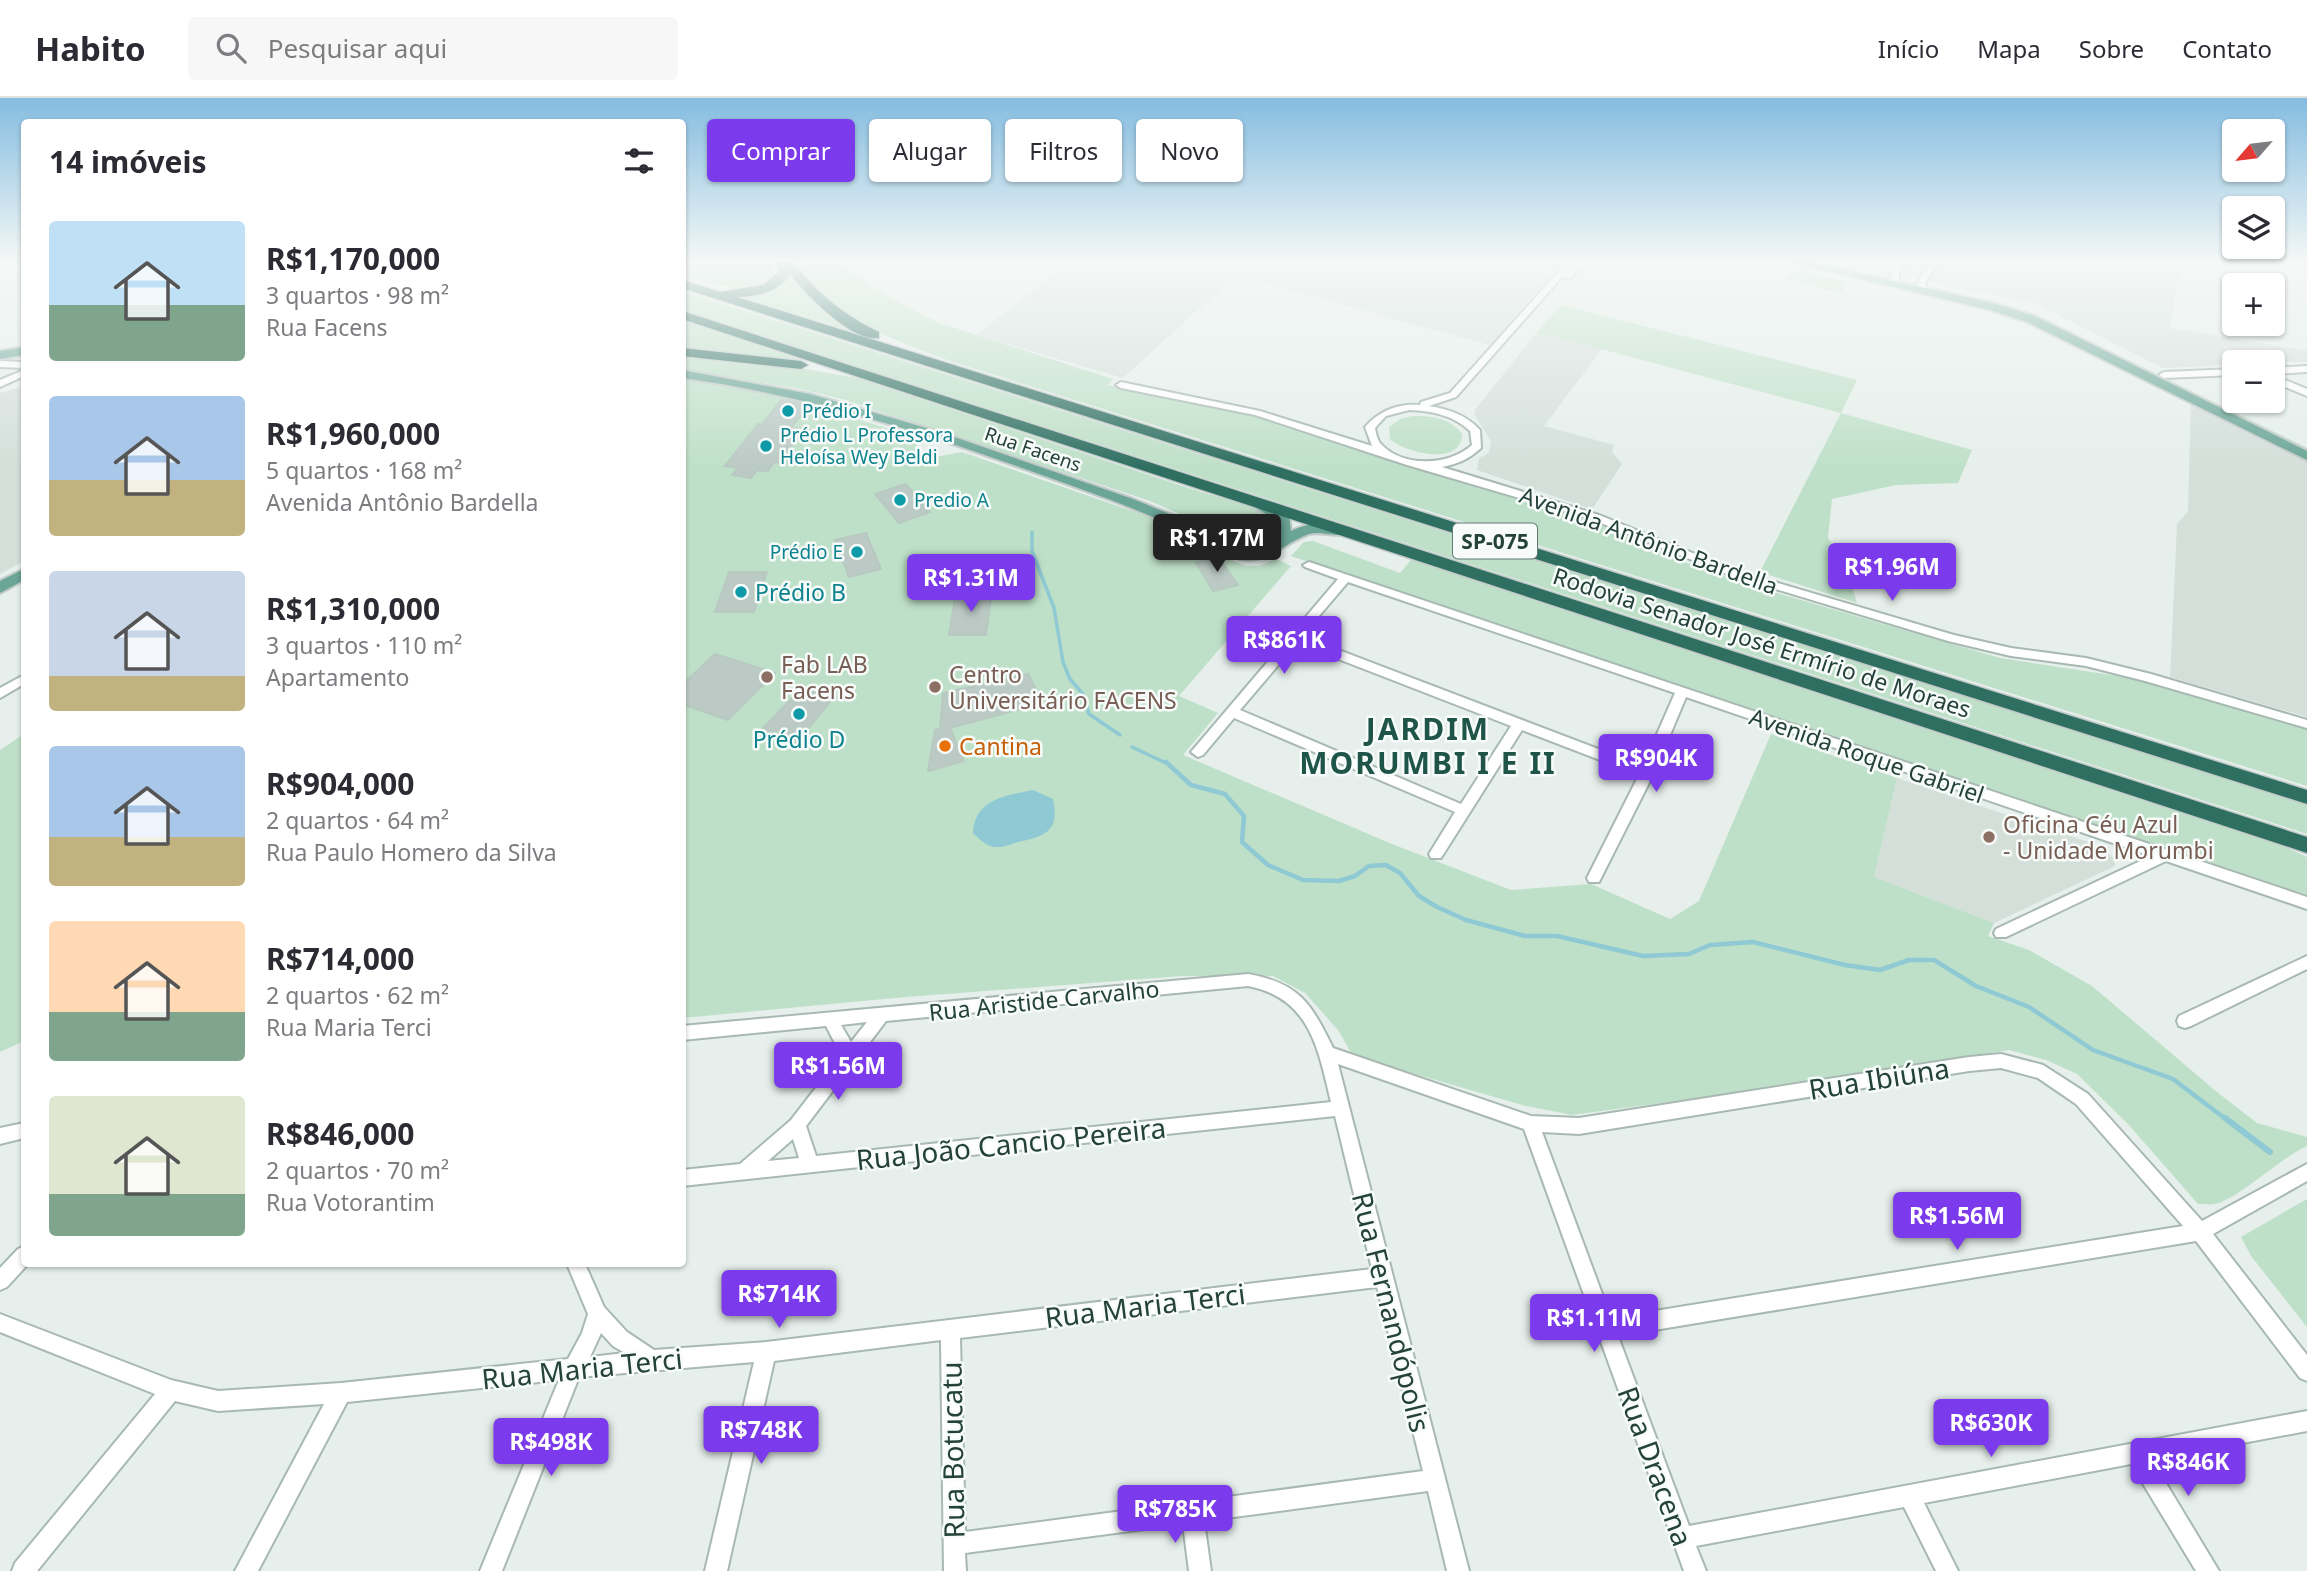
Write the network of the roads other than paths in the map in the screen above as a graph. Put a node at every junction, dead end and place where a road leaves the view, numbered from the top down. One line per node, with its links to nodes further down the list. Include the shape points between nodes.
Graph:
1 (730, 331): 21 (highway, Rodovia Senador José Ermírio de Moraes / SP-075)
2 (828, 331): 14 (highway, Rodovia Senador José Ermírio de Moraes / SP-075)
3 (863, 331): 14 (highway)
4 (1512, 331): 8 (street)
5 (1514, 331): 8 (street)
6 (2056, 331): 32 (main road)
7 (2075, 331): 19 (main road)
8 (1503, 342): 26 (street, via 1453,395); 27 (street, via 1463,397 1460,412)
9 (21, 352): 11 (main road)
10 (686, 352): 21 (highway, via 760,358)
11 (0, 355)
12 (21, 362): 13 (main road)
13 (0, 363)
14 (939, 366): 54 (highway, Rodovia Senador José Ermírio de Moraes / SP-075)
15 (2307, 369): 16 (street)
16 (2285, 370)
17 (2222, 373): 19 (street)
18 (686, 375): 38 (main road, Rua Facens, via 784,390 846,406 1165,516 1245,557 1265,554)
19 (2164, 375): 30 (main road)
20 (21, 376): 23 (street)
21 (888, 383): 36 (highway, Rodovia Senador José Ermírio de Moraes / SP-075)
22 (2285, 383): 25 (street)
23 (0, 384)
24 (1121, 385): 29 (street, via 1210,402)
25 (2307, 393)
26 (1409, 407): 27 (street, via 1441,410); 28 (street, via 1374,420)
27 (1467, 422): 33 (street, via 1475,430 1477,446)
28 (1370, 435): 29 (street); 31 (street)
29 (1335, 438): 31 (street)
30 (2307, 446)
31 (1392, 456): 34 (street, Avenida Antônio Bardella)
32 (2307, 456)
33 (1462, 458): 34 (street, via 1449,463); 35 (street, via 1467,474)
34 (1417, 463): 35 (street, Avenida Antônio Bardella)
35 (1478, 481): 51 (street, Avenida Antônio Bardella, via 1595,517 1733,573 1952,638 2087,662)
36 (1248, 498): 37 (highway, Rodovia Senador José Ermírio de Moraes / SP-075); 38 (main road, via 1284,519)
37 (1359, 535): 38 (main road, Rua Facens, via 1312,528); 56 (highway, Rodovia Senador José Ermírio de Moraes / SP-075)
38 (1278, 544)
39 (1309, 565): 41 (street, Avenida Roque Gabriel)
40 (21, 576): 42 (main road)
41 (1345, 578): 45 (street); 47 (street, Avenida Roque Gabriel)
42 (0, 588)
43 (21, 591): 44 (main road)
44 (0, 603)
45 (1295, 638): 49 (street); 50 (street)
46 (21, 681): 48 (street)
47 (1682, 692): 53 (street); 58 (street, Avenida Roque Gabriel)
48 (0, 694)
49 (1232, 712): 52 (street); 55 (street)
50 (1519, 724): 53 (street); 55 (street)
51 (2307, 724)
52 (1198, 752)
53 (1647, 773): 59 (street)
54 (2307, 797)
55 (1462, 810): 57 (street)
56 (2307, 845)
57 (1436, 853)
58 (2166, 855): 60 (street, Avenida Roque Gabriel); 61 (street)
59 (1594, 878)
60 (2307, 904)
61 (2001, 933)
62 (2307, 962): 65 (street)
63 (880, 1017): 64 (street, Rua Aristide Carvalho); 67 (street, Rua Aristide Carvalho, via 1248,980 1271,983 1292,994 1306,1009); 68 (street)
64 (831, 1021): 66 (street, Rua Aristide Carvalho); 68 (street)
65 (2185, 1021)
66 (686, 1033)
67 (1327, 1053): 69 (street, Rua Fernandópolis); 70 (street, Rua Ibiúna)
68 (850, 1055): 71 (street)
69 (1340, 1108): 74 (street, Rua João Cancio Pereira); 81 (street, Rua Fernandópolis)
70 (1531, 1124): 78 (street, Rua Ibiúna, via 1579,1126 2001,1060 2043,1072 2082,1100); 86 (street, Rua Dracena)
71 (797, 1125): 74 (street); 75 (street)
72 (21, 1132): 73 (street)
73 (0, 1136)
74 (810, 1164): 75 (street, Rua João Cancio Pereira)
75 (744, 1171): 77 (street, Rua João Cancio Pereira)
76 (2307, 1172): 78 (street)
77 (686, 1178)
78 (2200, 1232): 86 (street); 90 (street, Rua Ibiúna)
79 (21, 1258): 82 (street)
80 (577, 1267): 83 (street)
81 (1383, 1278): 85 (street, Rua Maria Terci); 95 (street, Rua Fernandópolis)
82 (0, 1281)
83 (597, 1314): 88 (street, via 620,1339); 89 (street)
84 (0, 1323): 91 (street, Rua Maria Terci)
85 (950, 1328): 87 (street, Rua Maria Terci); 99 (street, Rua Botucatu)
86 (1606, 1328): 98 (street, Rua Dracena)
87 (765, 1352): 88 (street, Rua Maria Terci); 103 (street)
88 (652, 1360): 89 (street, Rua Maria Terci)
89 (573, 1368): 92 (street, Rua Maria Terci); 102 (street)
90 (2307, 1371)
91 (171, 1390): 92 (street, Rua Maria Terci, via 218,1401); 100 (street)
92 (341, 1393): 101 (street)
93 (2307, 1421): 94 (street)
94 (2136, 1453): 96 (street); 109 (street)
95 (1435, 1480): 97 (street); 106 (street, Rua Fernandópolis)
96 (1910, 1496): 98 (street); 108 (street)
97 (1192, 1513): 99 (street); 105 (street)
98 (1683, 1538): 107 (street, Rua Dracena)
99 (954, 1544): 104 (street, Rua Botucatu)
100 (23, 1571)
101 (246, 1571)
102 (491, 1571)
103 (716, 1571)
104 (955, 1571)
105 (1200, 1571)
106 (1458, 1571)
107 (1695, 1571)
108 (1947, 1571)
109 (2208, 1571)

